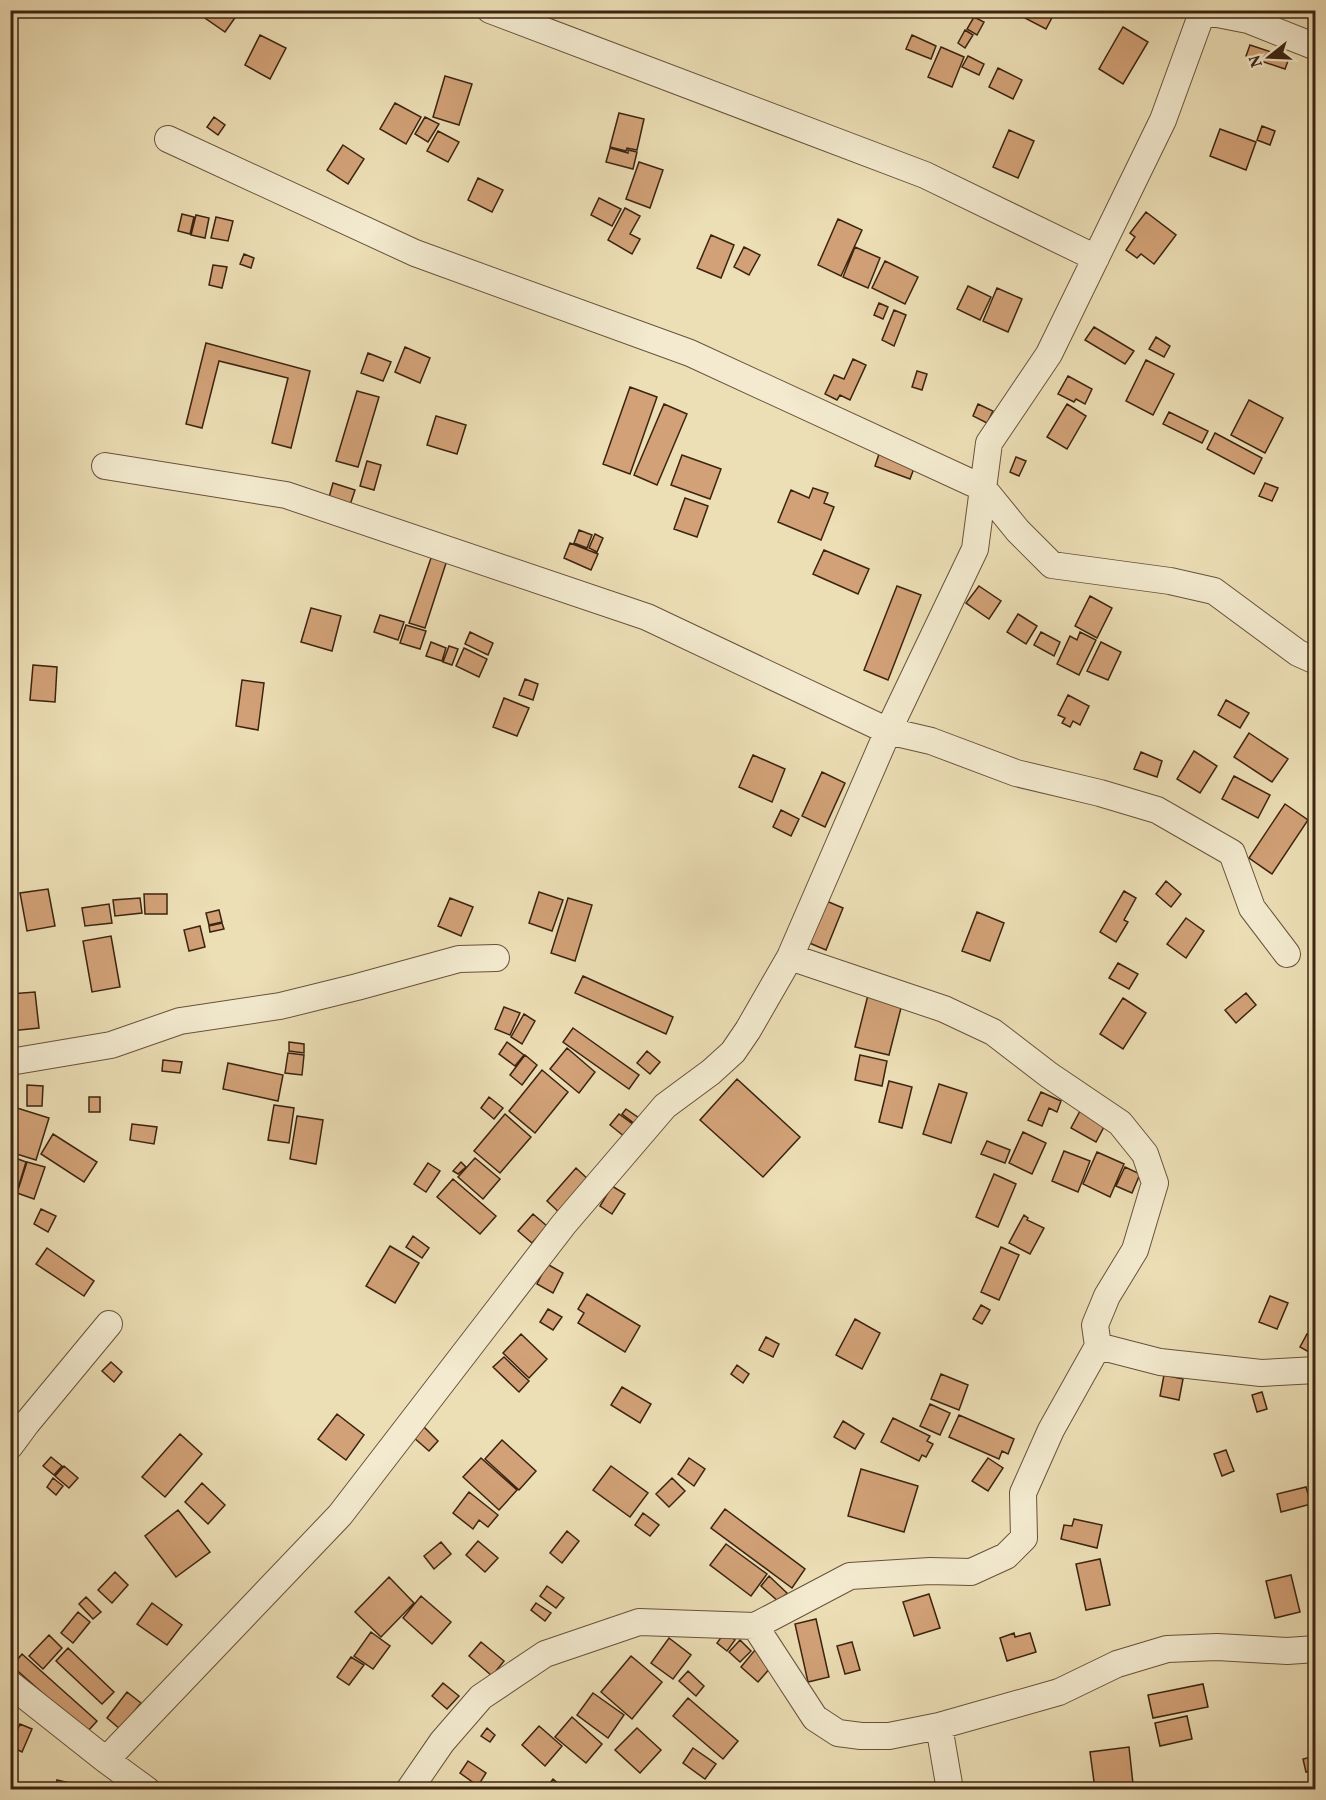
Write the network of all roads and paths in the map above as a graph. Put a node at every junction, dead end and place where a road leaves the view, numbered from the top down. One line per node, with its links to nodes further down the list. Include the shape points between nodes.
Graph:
1 (490, 10): 5 (street, via 926,176)
2 (1200, 11): 3 (street, via 1248,20); 5 (street, via 1163,120)
3 (1316, 47)
4 (168, 139): 7 (street, via 415,253 690,353)
5 (1096, 258): 7 (street, via 1049,354 989,443)
6 (105, 466): 9 (street, via 286,495 636,614)
7 (983, 488): 8 (street, via 1052,565 1214,591 1298,653); 9 (street, via 975,549)
8 (1316, 661)
9 (888, 732): 10 (street, via 931,741 1016,772 1157,810 1232,853 1252,908); 11 (street)
10 (1287, 954)
11 (790, 957): 15 (street, via 944,1009 993,1032 1120,1123 1145,1154 1155,1183 1135,1250 1107,1296 1095,1325); 22 (street, via 733,1052 665,1106 564,1224 340,1515)
12 (496, 958): 13 (street, via 459,959 280,1006 180,1021 111,1045)
13 (10, 1062)
14 (110, 1323): 17 (street)
15 (1098, 1346): 16 (street, via 1160,1362 1261,1373); 18 (street, via 1051,1430 1023,1493 1024,1538 1006,1556 971,1572 850,1576)
16 (1316, 1370)
17 (10, 1446)
18 (755, 1626): 21 (street, via 815,1718 838,1733 889,1736); 24 (street, via 639,1622 544,1654 481,1697 442,1742)
19 (1316, 1648): 21 (street, via 1167,1649 1117,1664 1059,1692)
20 (10, 1684): 22 (street)
21 (939, 1726): 25 (street)
22 (106, 1760): 23 (street)
23 (147, 1790)
24 (410, 1790)
25 (950, 1790)

